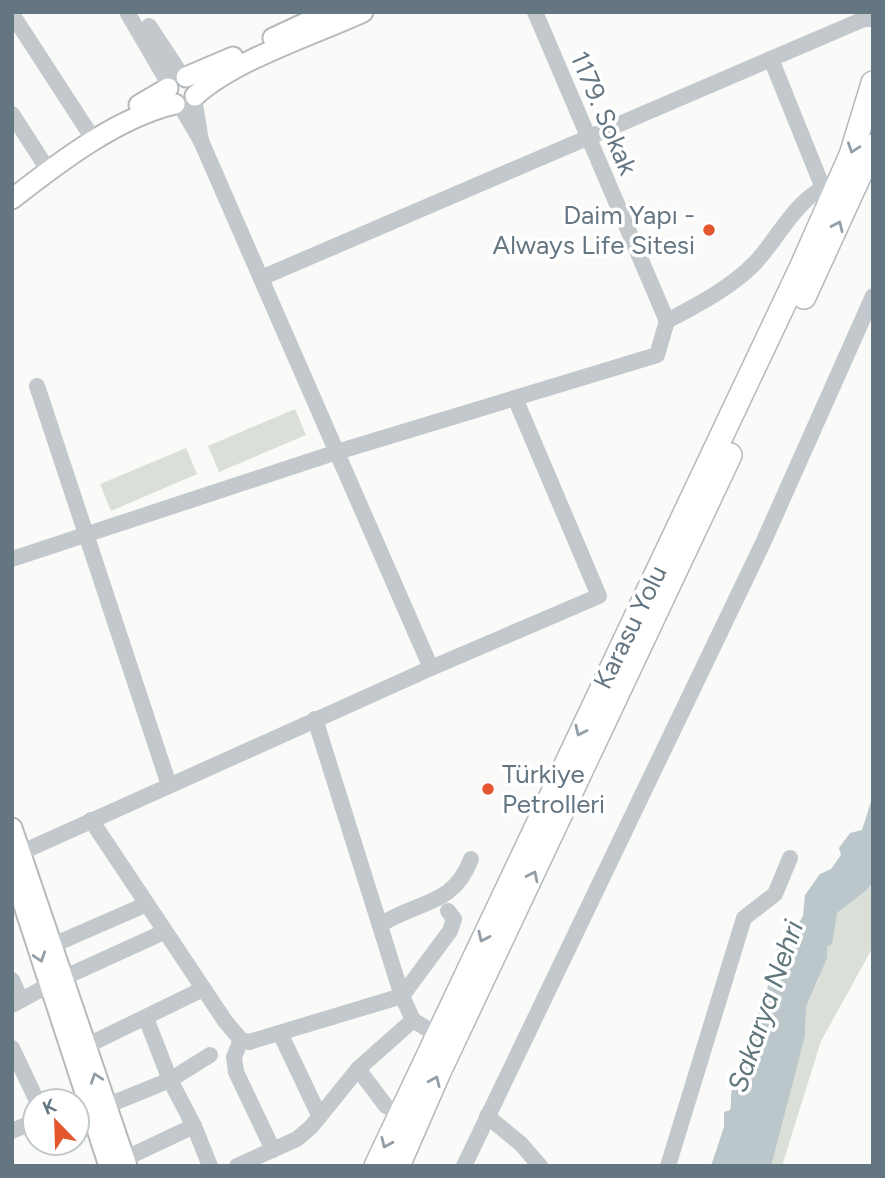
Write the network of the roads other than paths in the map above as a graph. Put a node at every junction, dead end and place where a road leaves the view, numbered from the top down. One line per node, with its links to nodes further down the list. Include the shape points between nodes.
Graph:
1 (127, 12): 10 (street)
2 (139, 12): 10 (street)
3 (329, 12): 10 (main road)
4 (363, 12): 10 (main road, via 210,83)
5 (536, 12): 13 (street, 1179. Sokak)
6 (12, 14): 12 (street)
7 (873, 19): 8 (street, via 863,19)
8 (771, 59): 13 (street); 17 (street, via 816,172)
9 (873, 83): 17 (highway, Karasu Yolu, one-way to 17, via 851,155)
10 (181, 91): 12 (main road); 18 (main road, via 85,146); 21 (street)
11 (12, 114): 15 (street)
12 (88, 131): 15 (main road)
13 (588, 138): 21 (street); 23 (street, 1179. Sokak)
14 (873, 146): 70 (highway, one-way to 14)
15 (43, 162): 16 (main road)
16 (12, 185)
17 (830, 186): 19 (street, via 806,197); 20 (highway, Karasu Yolu)
18 (12, 199)
19 (779, 235): 20 (street); 23 (street, via 752,266 716,294)
20 (810, 246): 50 (highway, Karasu Yolu, one-way to 50)
21 (261, 278): 26 (street)
22 (873, 296): 62 (street, via 763,543)
23 (667, 321): 25 (street, via 657,355)
24 (37, 386): 27 (street)
25 (515, 398): 26 (street); 29 (street, via 599,596)
26 (337, 452): 27 (street); 29 (street)
27 (87, 534): 28 (street); 31 (street)
28 (12, 559)
29 (431, 667): 30 (street)
30 (315, 719): 31 (street); 39 (street)
31 (169, 785): 32 (street)
32 (91, 820): 36 (street); 37 (street)
33 (12, 828): 36 (main road)
34 (790, 858): 73 (street, via 775,894 744,918)
35 (471, 859): 39 (street, via 455,888 444,896 400,912)
36 (16, 861): 41 (main road); 43 (main road, one-way to 43)
37 (147, 904): 40 (street); 41 (street)
38 (448, 911): 45 (street, via 454,919 450,931)
39 (380, 925): 45 (street)
40 (164, 932): 43 (street); 44 (street)
41 (53, 945): 43 (main road)
42 (12, 980): 46 (street)
43 (56, 982): 46 (street); 52 (main road); 58 (main road)
44 (203, 989): 47 (street); 51 (street)
45 (402, 996): 48 (street); 49 (street)
46 (17, 1003)
47 (146, 1017): 52 (street); 56 (street)
48 (413, 1020): 50 (street); 55 (street)
49 (279, 1032): 51 (street, via 249,1042); 61 (street)
50 (437, 1035): 60 (highway, Karasu Yolu)
51 (241, 1040): 65 (street, via 234,1057 236,1072)
52 (86, 1046): 59 (main road, one-way to 52)
53 (12, 1048): 57 (street)
54 (210, 1055): 56 (street)
55 (358, 1069): 60 (street, via 386,1106); 61 (street)
56 (170, 1080): 59 (street); 64 (street)
57 (30, 1087)
58 (78, 1087)
59 (106, 1106): 66 (main road)
60 (399, 1113): 69 (highway, Karasu Yolu, one-way to 69)
61 (319, 1115): 65 (street, via 297,1139)
62 (487, 1116): 71 (street); 72 (street)
63 (91, 1117): 66 (main road)
64 (194, 1126): 66 (street); 67 (street)
65 (273, 1150): 68 (street)
66 (120, 1164)
67 (210, 1166)
68 (237, 1166)
69 (376, 1166)
70 (398, 1166)
71 (464, 1166)
72 (540, 1166)
73 (668, 1166)

